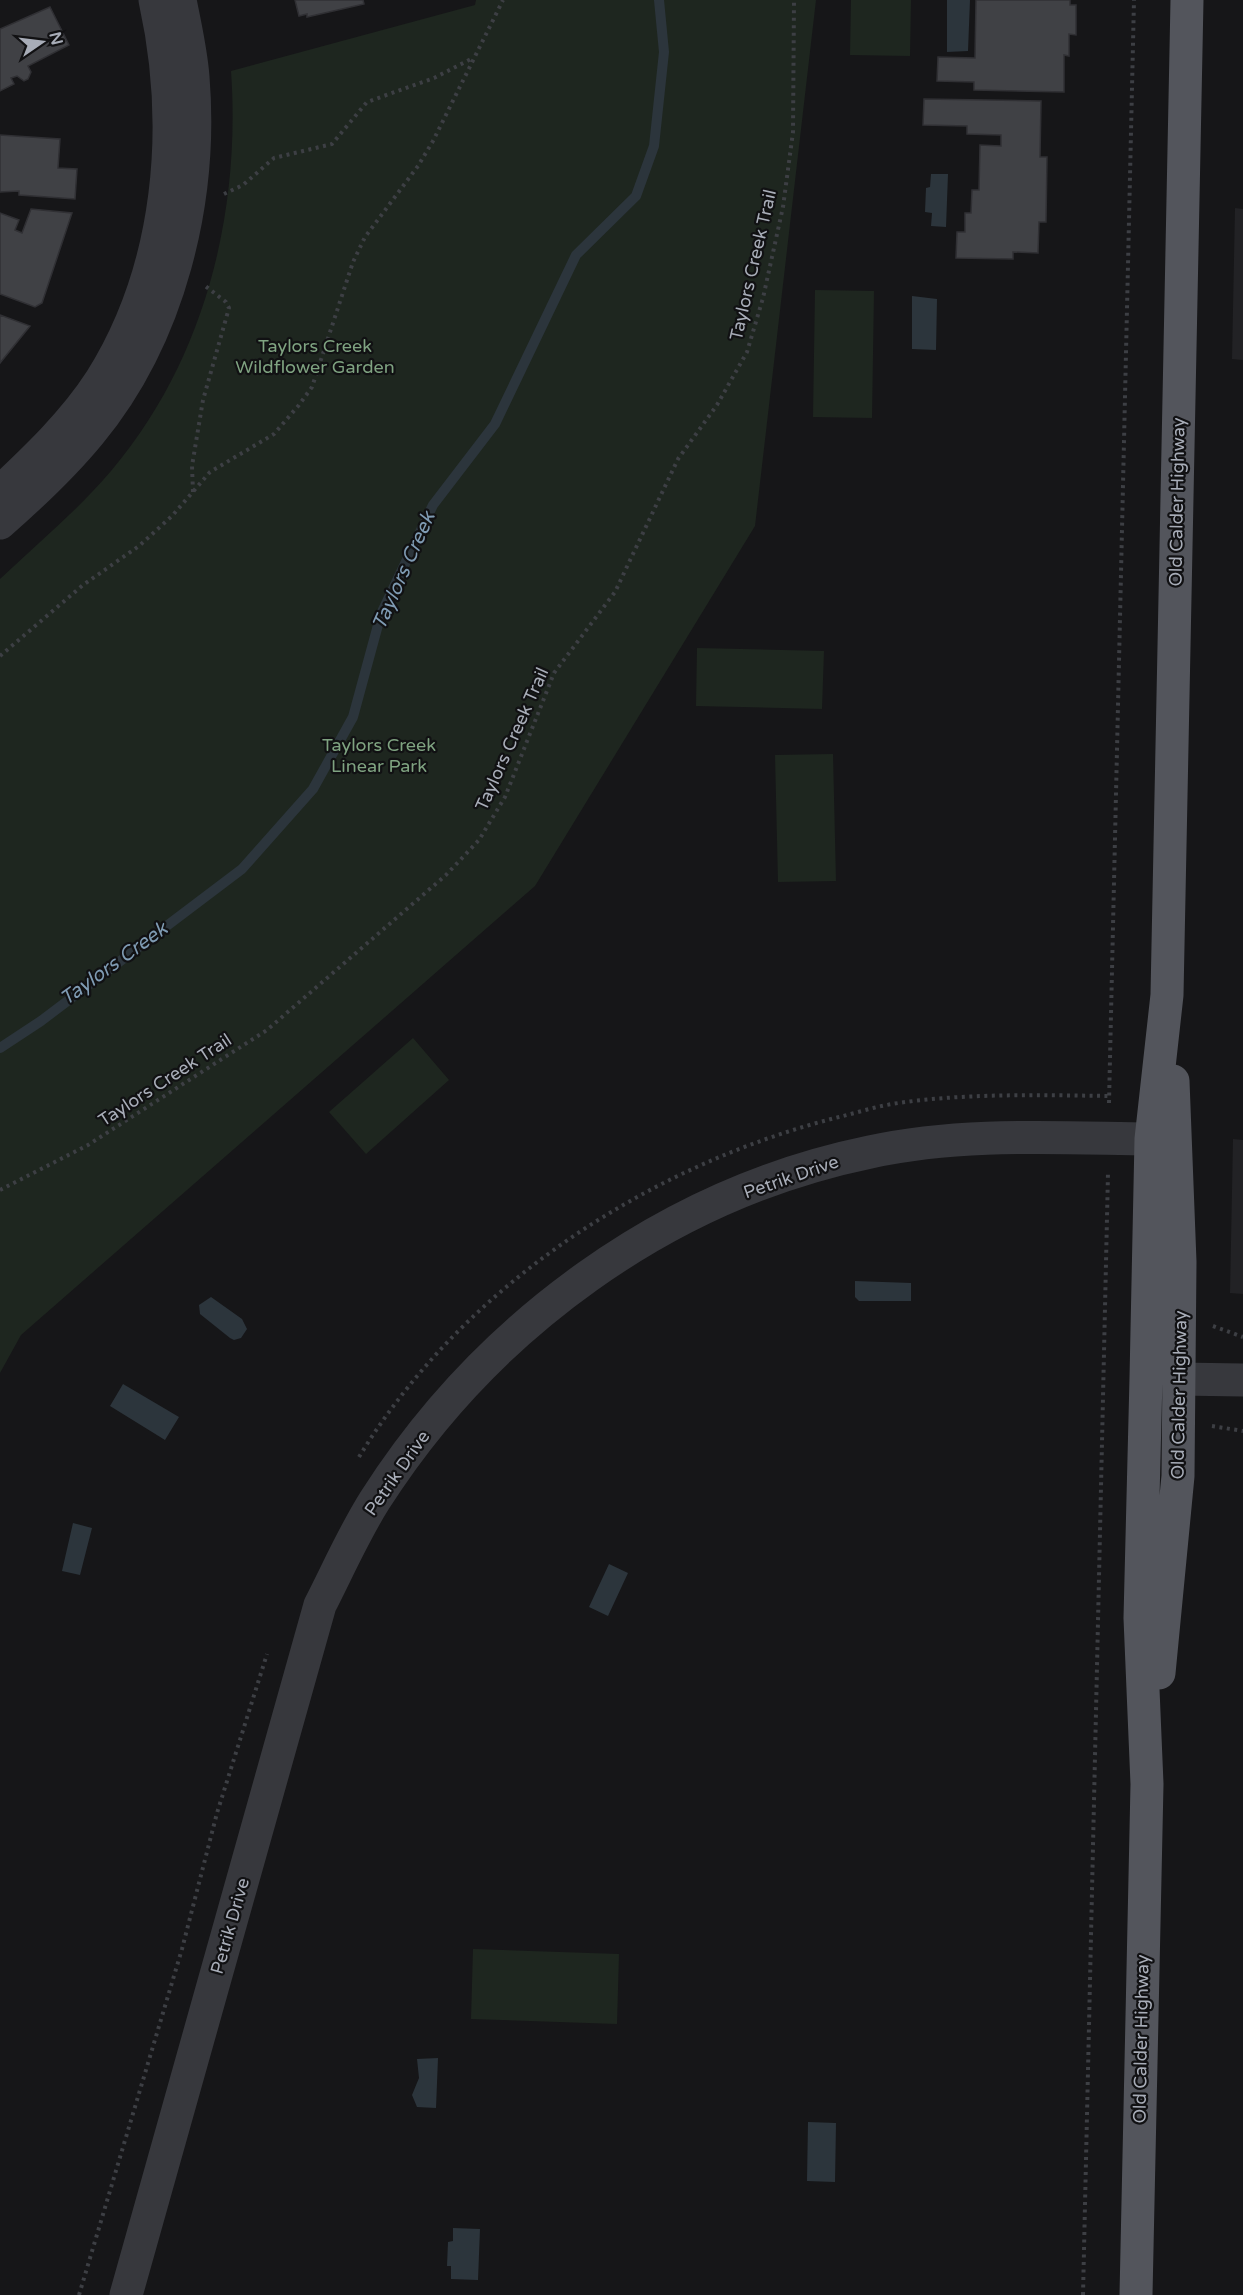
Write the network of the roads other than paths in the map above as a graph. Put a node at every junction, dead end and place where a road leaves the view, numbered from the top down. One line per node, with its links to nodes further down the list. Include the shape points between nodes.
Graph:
1 (155, 0): 4 (street, via 167,67 170,124 166,187 154,252 140,296 101,380 74,417)
2 (180, 0): 5 (street, via 193,75 193,158 175,268 164,301 134,368 91,432)
3 (1187, 0): 6 (main road, Old Calder Highway)
4 (0, 492)
5 (0, 523)
6 (1164, 1139): 7 (main road, Old Calder Highway); 8 (main road, Old Calder Highway, via 1180,1262); 11 (street, Petrik Drive, via 1004,1137 912,1145 840,1159 774,1180 693,1214 597,1268 508,1341 443,1407 374,1501 320,1605)
7 (1146, 1378): 8 (main road); 10 (main road, Old Calder Highway, via 1140,1618)
8 (1179, 1379): 9 (street); 10 (main road, Old Calder Highway, via 1176,1500)
9 (1243, 1380)
10 (1147, 1784): 12 (main road, Old Calder Highway)
11 (126, 2295)
12 (1136, 2295)

